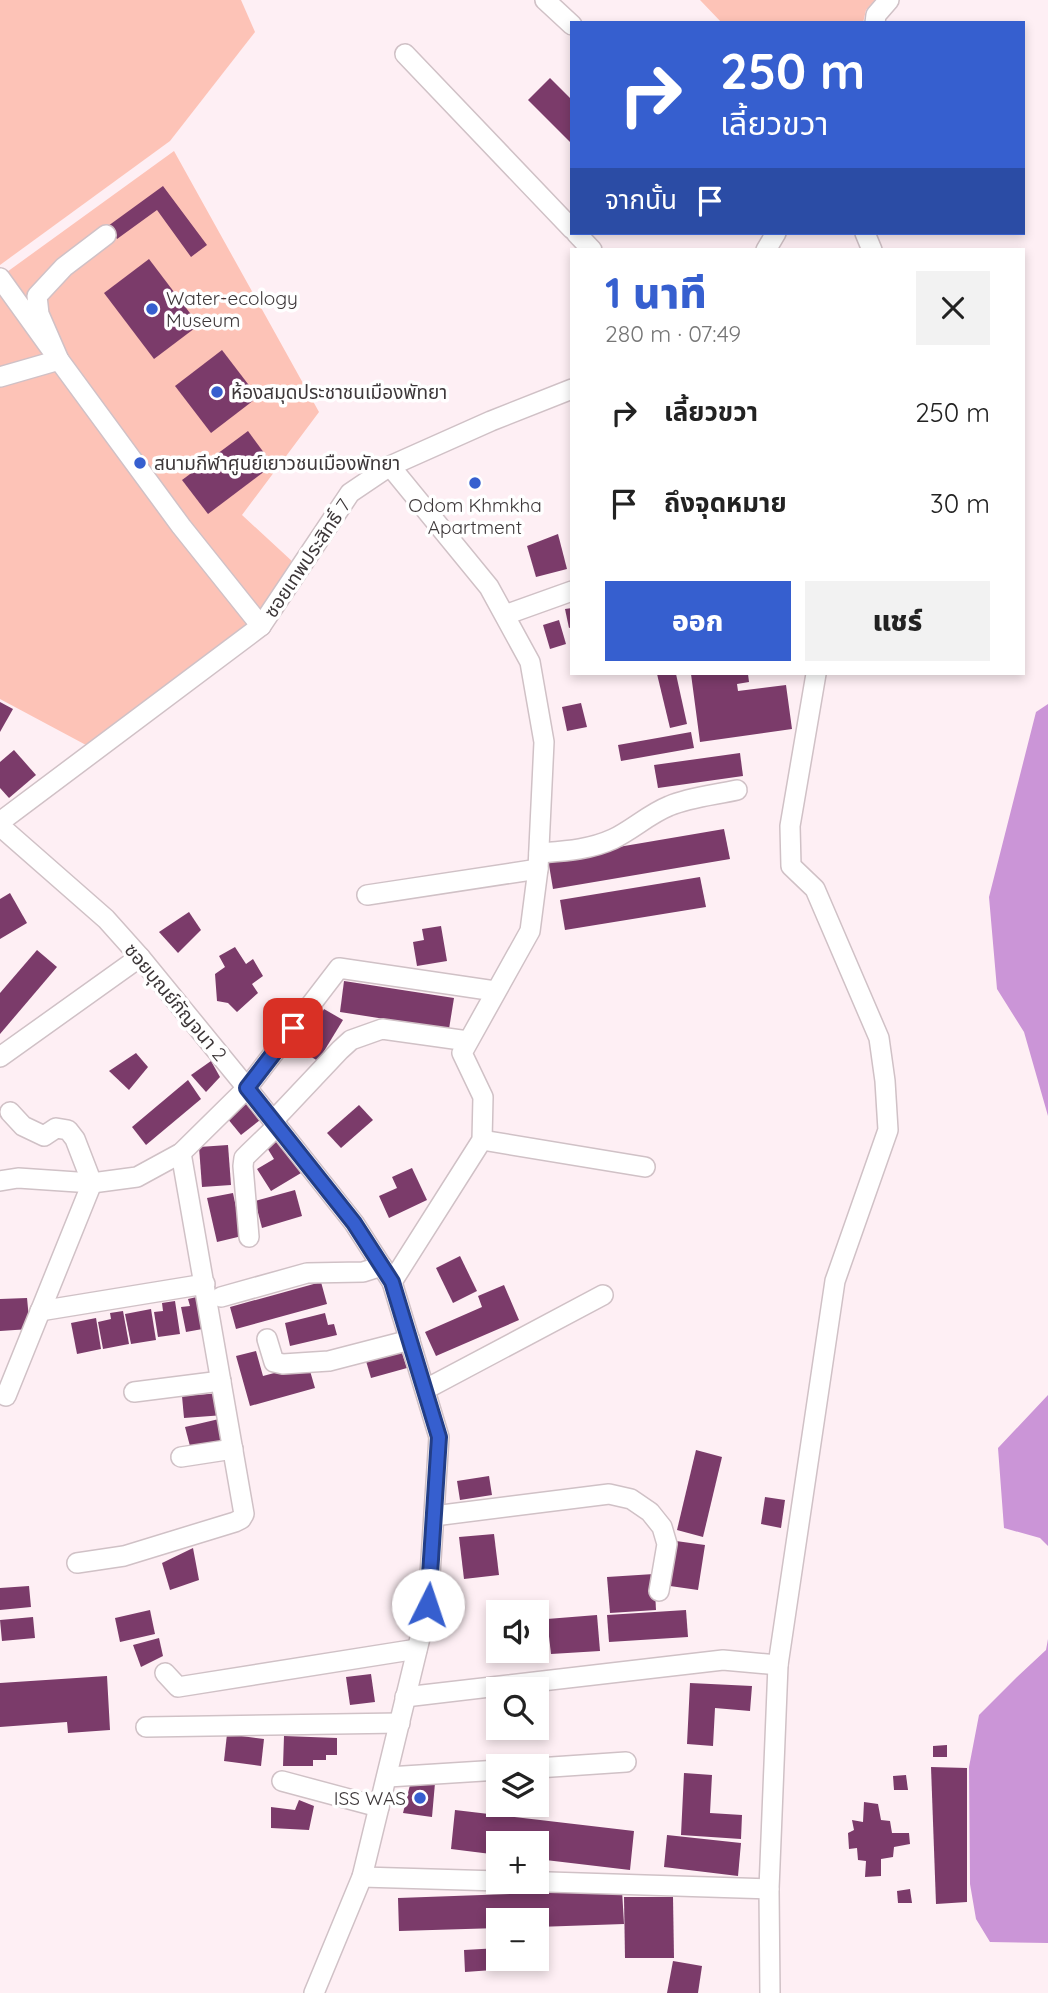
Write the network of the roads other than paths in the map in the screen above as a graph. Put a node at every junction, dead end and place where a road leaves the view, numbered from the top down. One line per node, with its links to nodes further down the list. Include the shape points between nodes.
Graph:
1 (545, 0): 4 (street)
2 (889, 0): 3 (street)
3 (875, 21)
4 (570, 23)
5 (405, 54): 6 (street)
6 (570, 227)
7 (106, 235): 11 (street, via 64,267 37,296 39,314)
8 (578, 235): 9 (street)
9 (590, 248)
10 (0, 278): 11 (street)
11 (59, 360): 12 (street); 17 (street)
12 (0, 377)
13 (570, 390): 14 (street, ซอยเทพประสิทธิ์ 7)
14 (390, 466): 16 (street, via 489,587); 17 (street, ซอยเทพประสิทธิ์ 7, via 350,493)
15 (570, 592): 16 (street)
16 (505, 615): 21 (street, via 530,662 544,742)
17 (261, 626): 20 (street, ซอยเทพประสิทธิ์ 7)
18 (816, 675): 53 (street, via 790,826 791,866 815,889 879,1038 888,1130 835,1281)
19 (737, 790): 21 (street, via 668,806 614,838)
20 (0, 824): 23 (street, ซอยบุณย์กัญจนา 2, via 106,919)
21 (538, 861): 22 (street); 24 (street, via 530,931)
22 (367, 895)
23 (140, 957): 26 (street); 27 (street, ซอยบุณย์กัญจนา 2)
24 (495, 991): 25 (street); 27 (street, via 339,968)
25 (468, 1041): 29 (street, via 382,1029 351,1040); 30 (street, via 462,1053 483,1097)
26 (0, 1057)
27 (247, 1088): 29 (street, ซอยบุณย์กัญจนา 2); 31 (street)
28 (10, 1112): 34 (street, via 44,1136 56,1128 68,1130)
29 (275, 1124): 35 (street, via 244,1158); 36 (street, ซอยบุณย์กัญจนา 2, via 354,1223)
30 (482, 1140): 32 (street); 36 (street)
31 (181, 1153): 34 (street, via 137,1177); 37 (street)
32 (645, 1167)
33 (0, 1181): 34 (street)
34 (92, 1183): 40 (street)
35 (249, 1237)
36 (387, 1274): 39 (street, via 307,1273); 42 (street, ซอยบุณย์กัญจนา 2)
37 (205, 1284): 40 (street); 43 (street)
38 (603, 1295): 44 (street)
39 (221, 1297)
40 (40, 1311): 46 (street)
41 (267, 1339): 42 (street, via 274,1362 283,1364 328,1361)
42 (410, 1340): 44 (street, ซอยบุณย์กัญจนา 2)
43 (221, 1381): 45 (street); 47 (street)
44 (426, 1389): 49 (street, ซอยบุณย์กัญจนา 2, via 439,1437)
45 (134, 1392)
46 (5, 1396)
47 (233, 1449): 48 (street); 50 (street, via 244,1514 241,1519 124,1556)
48 (181, 1457)
49 (434, 1516): 51 (street, via 609,1494 631,1499 662,1527 667,1544); 52 (street, ซอยบุณย์กัญจนา 2, via 428,1605)
50 (77, 1563)
51 (659, 1591)
52 (417, 1649): 54 (street, via 178,1687); 55 (street, ซอยบุณย์กัญจนา 2)
53 (778, 1665): 55 (street, via 723,1660); 67 (street)
54 (165, 1673)
55 (405, 1697): 56 (street, ซอยบุณย์กัญจนา 2)
56 (400, 1723): 57 (street); 61 (street, ซอยบุณย์กัญจนา 2)
57 (146, 1727)
58 (626, 1762): 59 (street)
59 (549, 1767)
60 (486, 1771): 61 (street)
61 (388, 1777): 63 (street, ซอยบุณย์กัญจนา 2)
62 (282, 1781): 63 (street)
63 (379, 1807): 64 (street, ซอยบุณย์กัญจนา 2)
64 (362, 1877): 65 (street); 68 (street, ซอยบุณย์กัญจนา 2)
65 (486, 1881)
66 (549, 1882): 67 (street)
67 (769, 1889): 69 (street)
68 (314, 1993)
69 (769, 1993)

